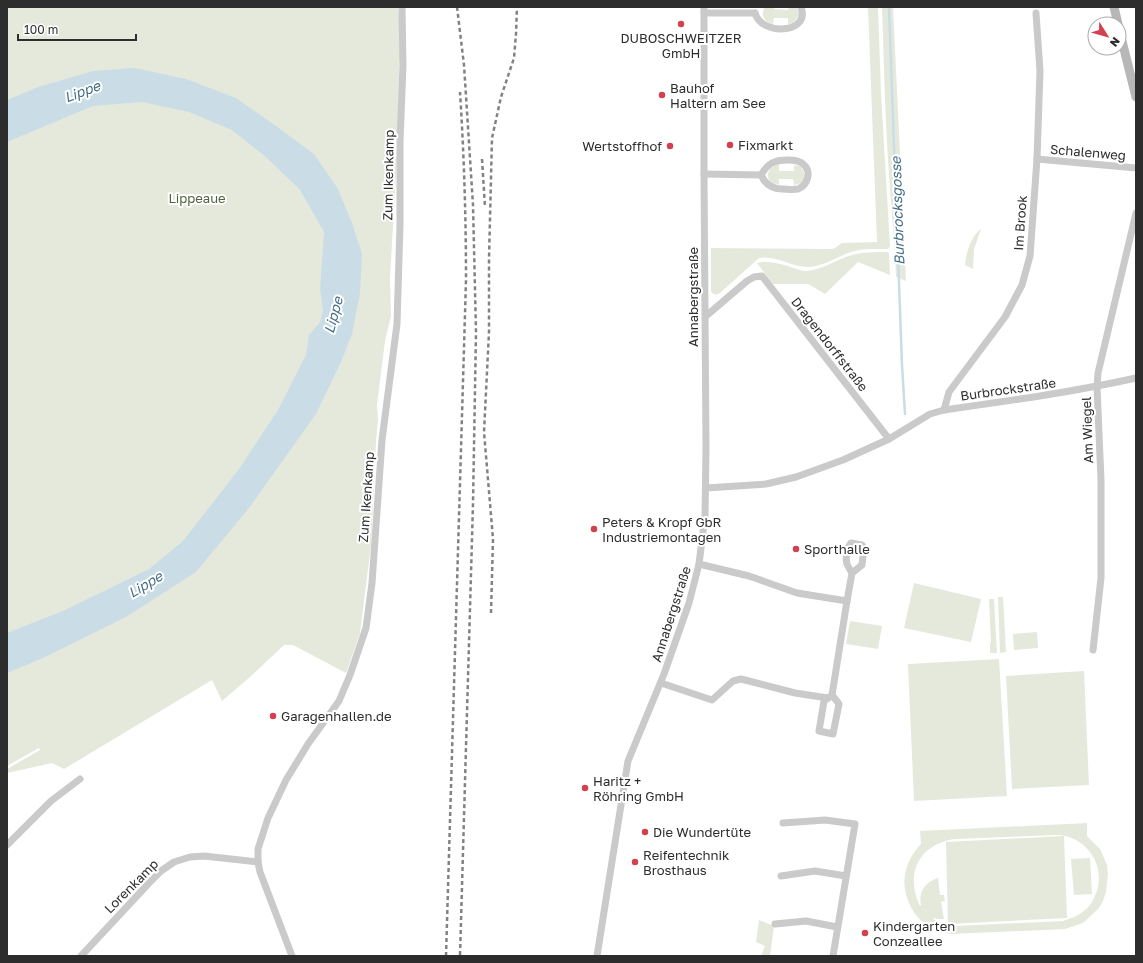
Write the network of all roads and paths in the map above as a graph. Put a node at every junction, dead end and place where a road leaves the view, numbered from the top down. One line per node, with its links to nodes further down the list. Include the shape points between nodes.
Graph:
1 (402, 7): 28 (street, Zum Ikenkamp, via 397,324 382,440 372,583 366,628 339,701 286,780 268,818 258,849)
2 (800, 7): 4 (street, Annabergstraße, via 800,21 792,28 766,26 757,18)
3 (704, 10): 4 (street, Annabergstraße); 10 (street, Annabergstraße)
4 (757, 10)
5 (1036, 13): 8 (street, Im Brook, via 1040,72)
6 (1126, 56): 7 (main road)
7 (1136, 97)
8 (1037, 160): 9 (street, Schalenweg); 16 (street, Im Brook, via 1030,256 1022,285 1005,317 949,392)
9 (1136, 168)
10 (704, 174): 11 (street); 13 (street, Annabergstraße)
11 (761, 175): 11 (street, via 764,182 772,187 794,190 804,185 808,175 806,167 795,160 774,161 766,166)
12 (1136, 213): 15 (street, Am Wiegel, via 1098,373)
13 (706, 316): 17 (street, Dragendorffstraße, via 747,281 762,276); 18 (street, Annabergstraße)
14 (1136, 378): 15 (street, Burbrockstraße)
15 (1097, 387): 16 (street, Burbrockstraße); 22 (street, Am Wiegel, via 1101,480 1101,578)
16 (944, 410): 17 (street, Burbrockstraße, via 930,414)
17 (889, 439): 18 (street, Burbrockstraße, via 796,478 766,484)
18 (706, 488): 19 (street, Annabergstraße)
19 (699, 564): 21 (street, via 749,576 797,593); 23 (street, Annabergstraße, via 689,603)
20 (852, 574): 21 (street)
21 (847, 600): 24 (street)
22 (1092, 650)
23 (661, 683): 24 (street, via 712,700 733,680 741,679 795,693); 35 (street, Annabergstraße, via 628,762)
24 (830, 696): 24 (street, via 824,701 819,731 833,734 839,704)
25 (80, 779): 27 (street, via 51,801)
26 (783, 823): 30 (street, via 825,820 855,824)
27 (7, 846)
28 (258, 862): 33 (street, Lorenkamp, via 204,856 174,862 149,883); 34 (street, Zum Ikenkamp)
29 (781, 876): 30 (street, via 815,870)
30 (846, 876): 32 (street)
31 (775, 924): 32 (street, via 806,921)
32 (837, 927): 36 (street)
33 (81, 956)
34 (292, 956)
35 (597, 956)
36 (833, 956)

